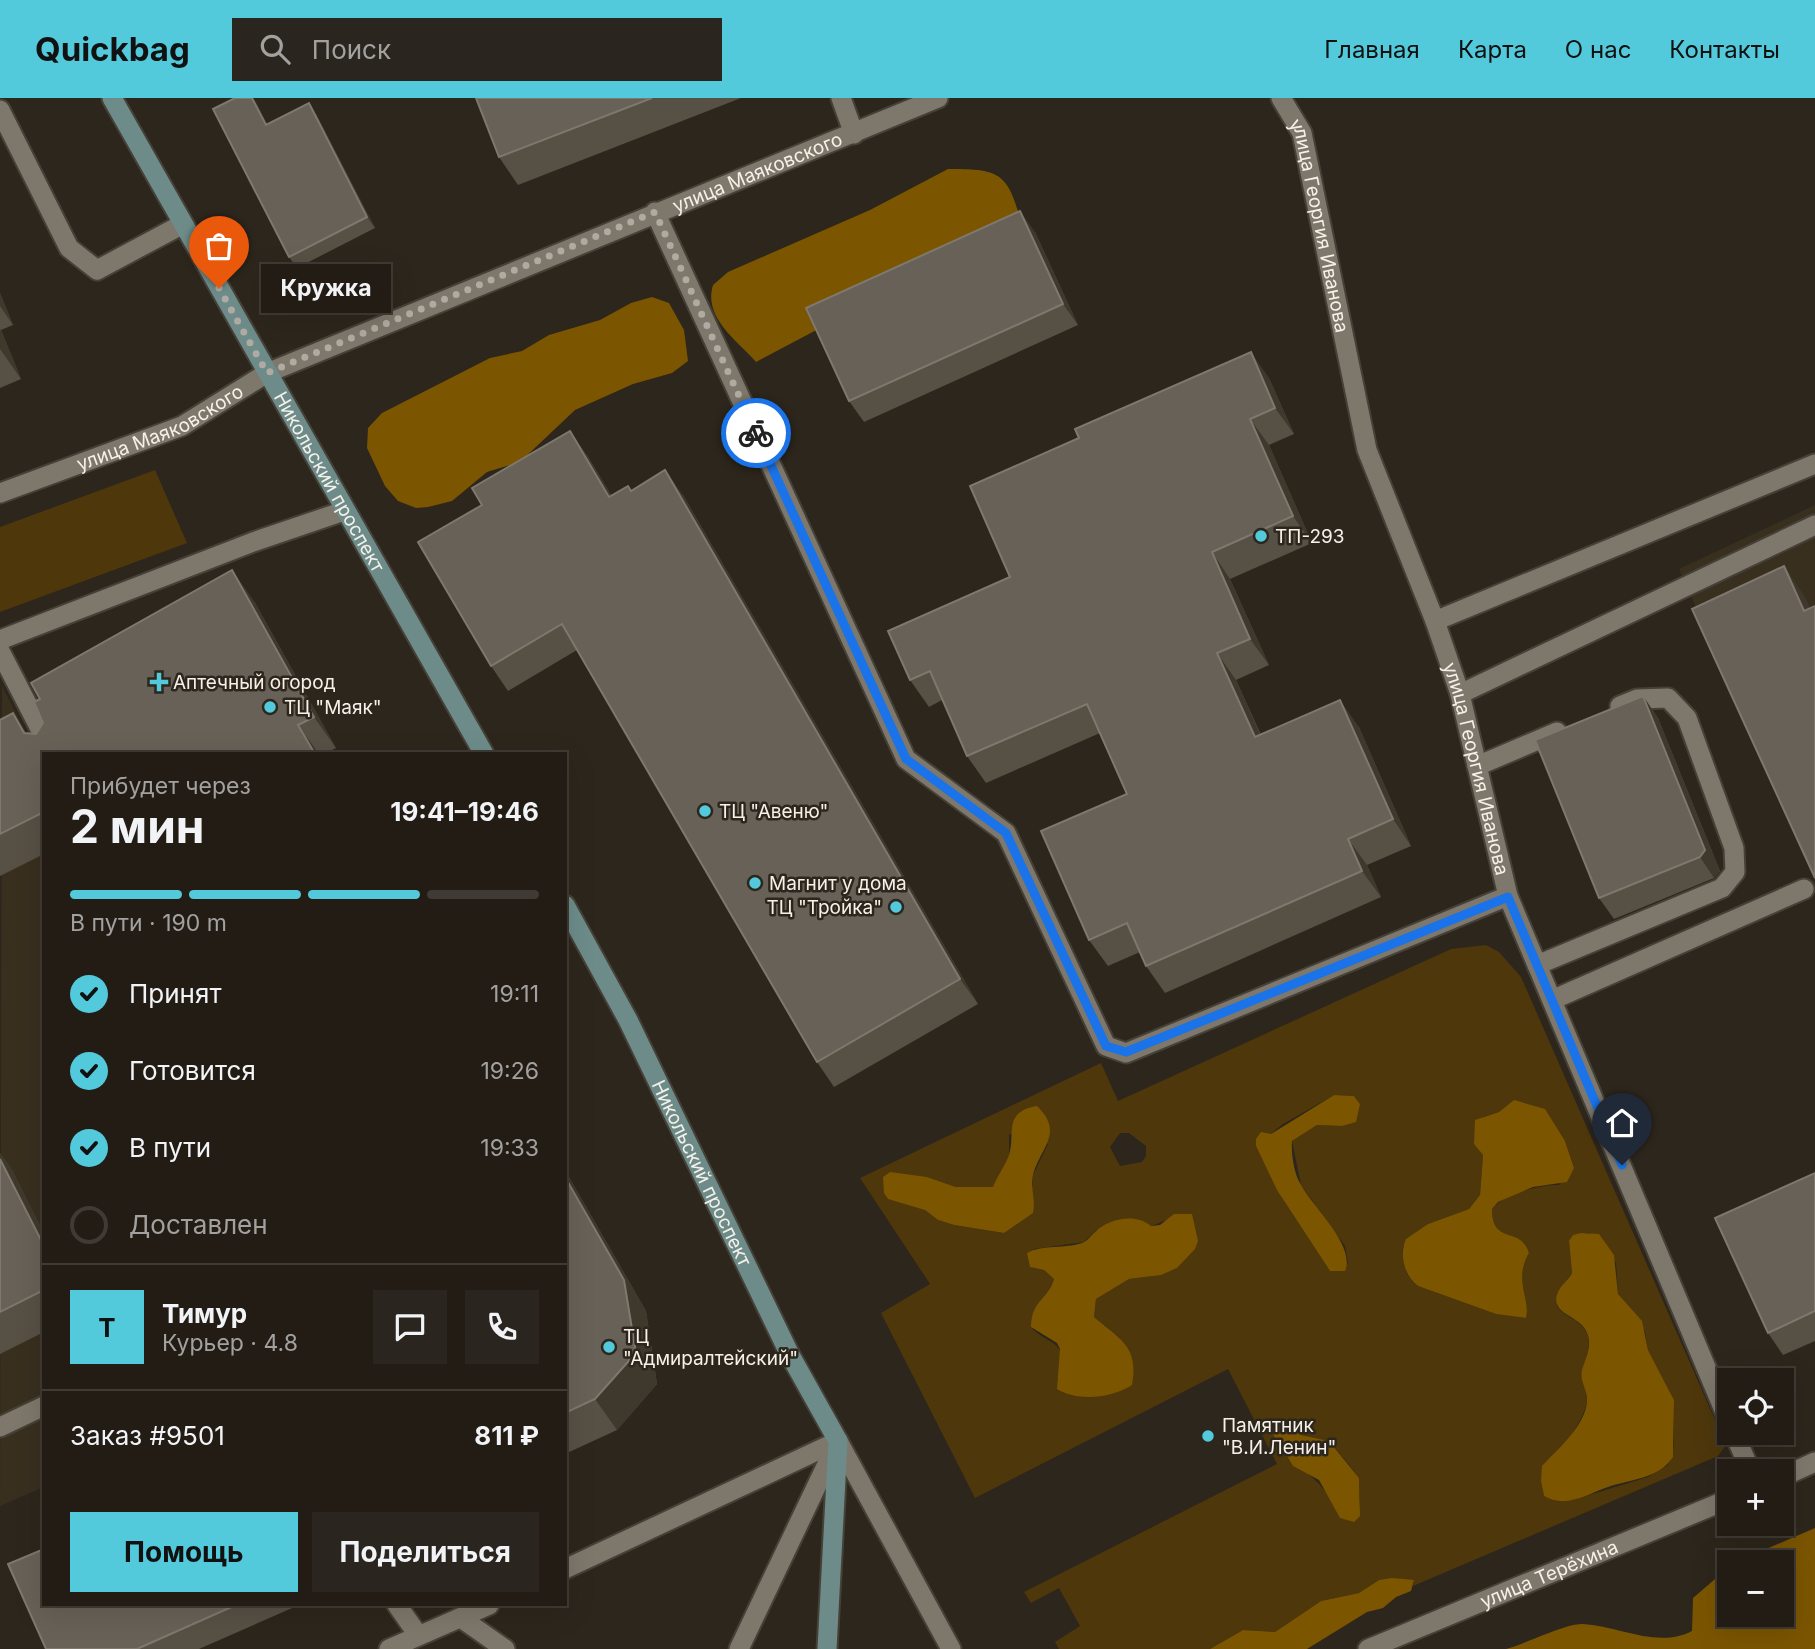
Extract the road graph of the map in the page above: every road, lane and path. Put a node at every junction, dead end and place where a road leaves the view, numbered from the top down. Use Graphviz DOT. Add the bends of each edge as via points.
graph roads {
  1 [pos="112,98"];
  2 [pos="841,98"];
  3 [pos="938,98"];
  4 [pos="1281,98"];
  5 [pos="0,110"];
  6 [pos="853,134"];
  7 [pos="655,212"];
  8 [pos="183,224"];
  9 [pos="267,373"];
  10 [pos="1815,464"];
  11 [pos="0,493"];
  12 [pos="344,511"];
  13 [pos="1815,525"];
  14 [pos="1435,621"];
  15 [pos="0,640"];
  16 [pos="0,651"];
  17 [pos="1460,694"];
  18 [pos="1602,714"];
  19 [pos="1578,724"];
  20 [pos="52,752"];
  21 [pos="483,752"];
  22 [pos="1477,766"];
  23 [pos="1804,889"];
  24 [pos="1508,897"];
  25 [pos="567,909"];
  26 [pos="1537,965"];
  27 [pos="1552,1000"];
  28 [pos="1717,1393"];
  29 [pos="42,1407"];
  30 [pos="0,1427"];
  31 [pos="838,1441"];
  32 [pos="1815,1462"];
  33 [pos="1794,1471"];
  34 [pos="1717,1504"];
  35 [pos="567,1568"];
  36 [pos="398,1606"];
  37 [pos="487,1606"];
  38 [pos="461,1618"];
  39 [pos="418,1635"];
  40 [pos="390,1649"];
  41 [pos="505,1649"];
  42 [pos="739,1649"];
  43 [pos="827,1649"];
  44 [pos="951,1649"];
  45 [pos="1368,1649"];
  1 -- 8 [label="main road, Никольский проспект"];
  2 -- 6 [label="street"];
  3 -- 6 [label="street, улица Маяковского"];
  4 -- 14 [label="street, улица Георгия Иванова" via="1302,133 1367,450"];
  5 -- 8 [label="street" via="69,248 97,270"];
  6 -- 7 [label="street, улица Маяковского"];
  7 -- 9 [label="street, улица Маяковского"];
  7 -- 24 [label="street" via="906,759 1006,833 1106,1046 1126,1052"];
  8 -- 9 [label="main road, Никольский проспект"];
  9 -- 11 [label="street, улица Маяковского" via="182,426"];
  9 -- 12 [label="main road, Никольский проспект"];
  10 -- 14 [label="street"];
  12 -- 15 [label="street"];
  12 -- 21 [label="main road, Никольский проспект"];
  13 -- 17 [label="street"];
  14 -- 17 [label="street, улица Георгия Иванова"];
  16 -- 20 [label="street"];
  17 -- 22 [label="street, улица Георгия Иванова"];
  18 -- 26 [label="street" via="1637,699 1668,698 1688,718 1734,848 1735,872 1722,888"];
  19 -- 22 [label="street"];
  22 -- 24 [label="street, улица Георгия Иванова"];
  23 -- 27 [label="street"];
  24 -- 26 [label="street, улица Георгия Иванова"];
  25 -- 31 [label="main road, Никольский проспект" via="628,1020 790,1354"];
  26 -- 27 [label="street, улица Георгия Иванова"];
  27 -- 28 [label="street, улица Георгия Иванова"];
  29 -- 30 [label="street"];
  31 -- 35 [label="street"];
  31 -- 42 [label="street"];
  31 -- 43 [label="main road"];
  31 -- 44 [label="street"];
  32 -- 33 [label="street"];
  34 -- 45 [label="street, улица Терёхина"];
  36 -- 39 [label="street"];
  37 -- 38 [label="street"];
  38 -- 39 [label="street"];
  38 -- 41 [label="street"];
  39 -- 40 [label="street"];
}
